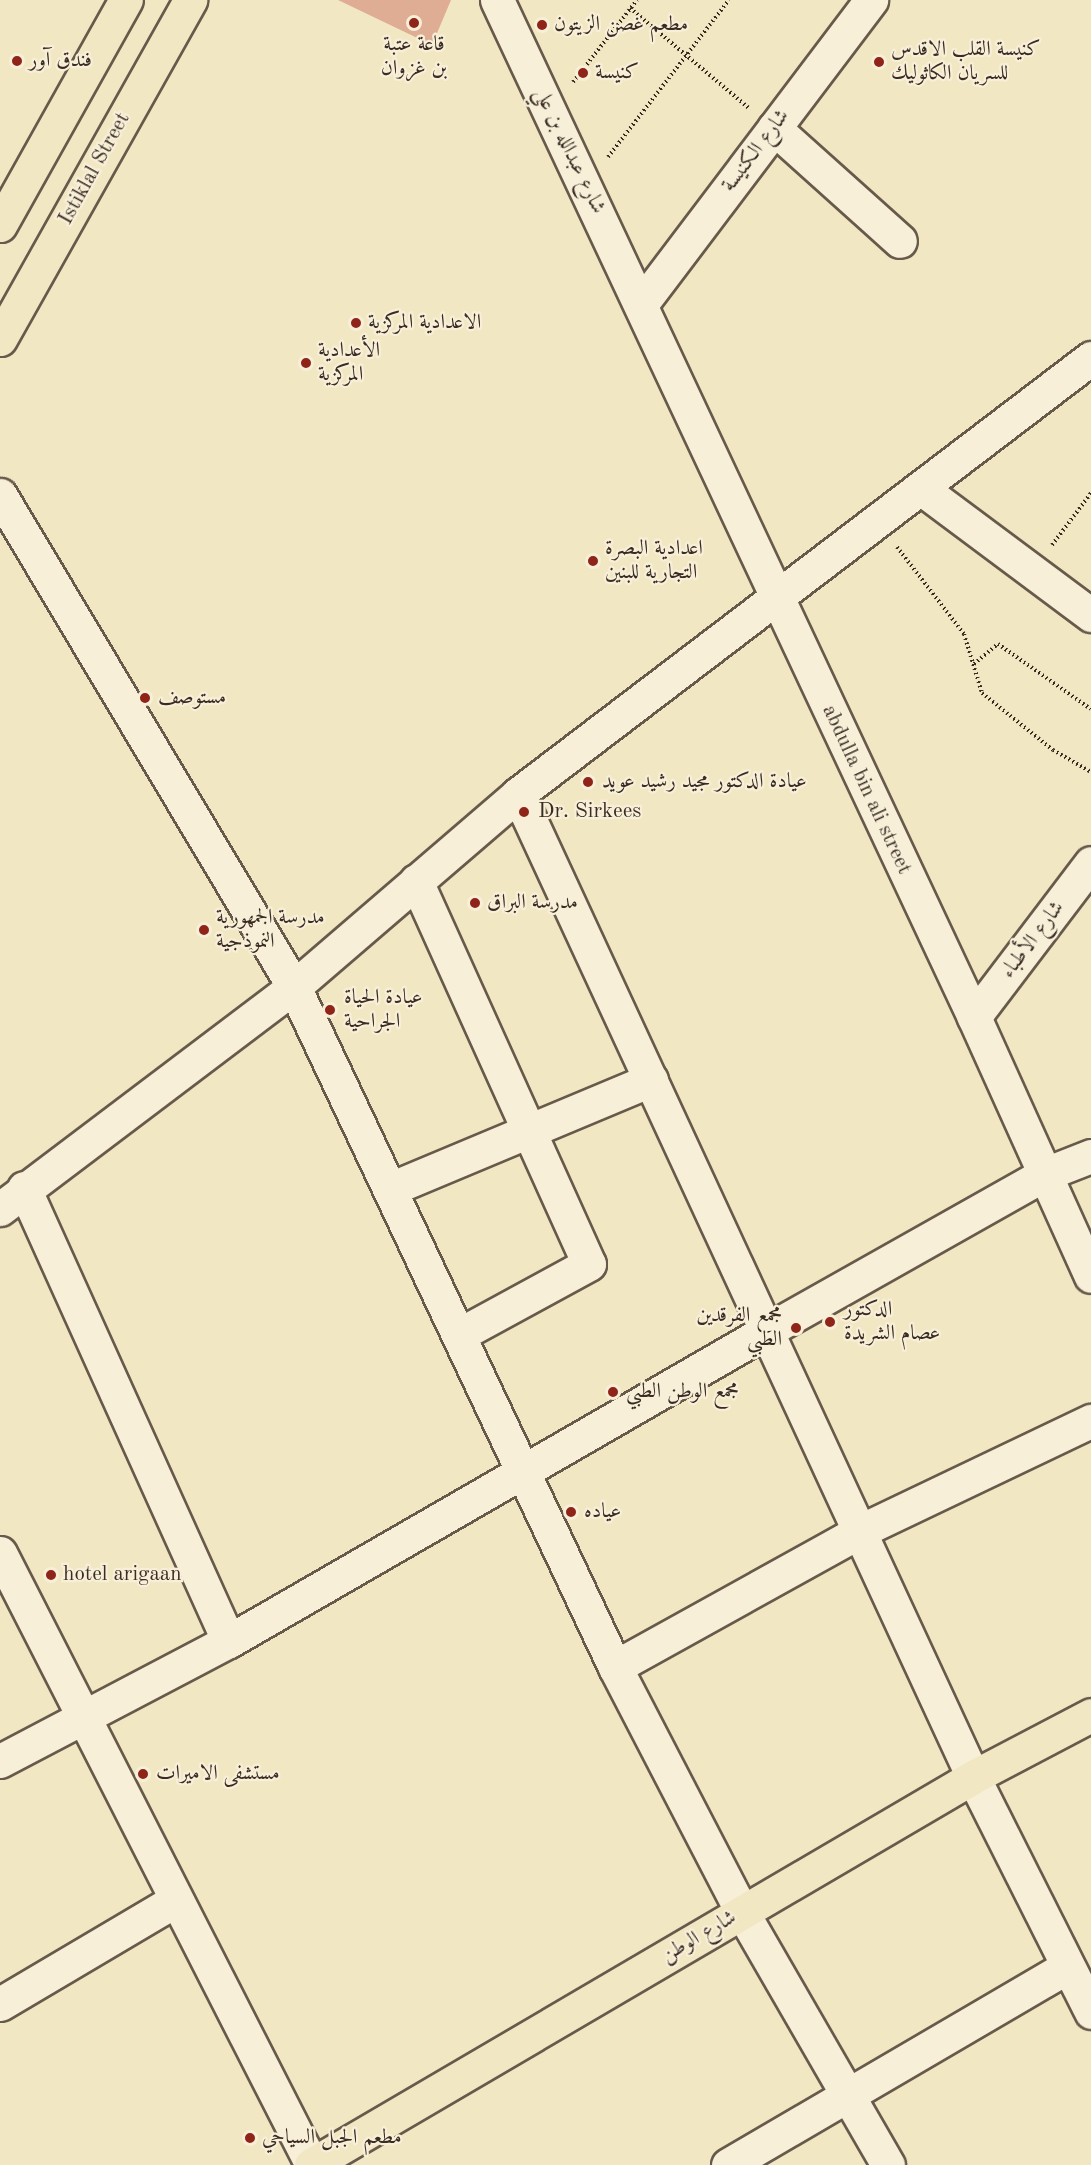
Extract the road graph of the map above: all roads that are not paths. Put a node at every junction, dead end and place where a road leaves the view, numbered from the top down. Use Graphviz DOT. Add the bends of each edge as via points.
graph roads {
  1 [pos="126,0"];
  2 [pos="190,0"];
  3 [pos="497,0"];
  4 [pos="871,0"];
  5 [pos="774,128"];
  6 [pos="0,225"];
  7 [pos="900,241"];
  8 [pos="642,303"];
  9 [pos="0,339"];
  10 [pos="1091,358"];
  11 [pos="922,489"];
  12 [pos="0,495"];
  13 [pos="776,600"];
  14 [pos="1091,615"];
  15 [pos="518,794"];
  16 [pos="1091,863"];
  17 [pos="416,881"];
  18 [pos="294,987"];
  19 [pos="974,1017"];
  20 [pos="651,1080"];
  21 [pos="529,1131"];
  22 [pos="1091,1156"];
  23 [pos="1045,1174"];
  24 [pos="390,1189"];
  25 [pos="12,1199"];
  26 [pos="1091,1276"];
  27 [pos="768,1330"];
  28 [pos="459,1335"];
  29 [pos="1091,1421"];
  30 [pos="523,1471"];
  31 [pos="860,1531"];
  32 [pos="0,1553"];
  33 [pos="229,1641"];
  34 [pos="615,1667"];
  35 [pos="1091,1715"];
  36 [pos="85,1719"];
  37 [pos="0,1761"];
  38 [pos="973,1777"];
  39 [pos="174,1901"];
  40 [pos="742,1912"];
  41 [pos="1067,1967"];
  42 [pos="0,2004"];
  43 [pos="1091,2012"];
  44 [pos="848,2097"];
  45 [pos="312,2165"];
  46 [pos="728,2165"];
  47 [pos="888,2165"];
  1 -- 6 [label="main road"];
  2 -- 9 [label="main road, Istiklal Street"];
  3 -- 8 [label="street, شارع عبدالله بن علي"];
  4 -- 5 [label="street, شارع الكنيسة"];
  5 -- 7 [label="street"];
  5 -- 8 [label="street, شارع الكنيسة"];
  8 -- 13 [label="street, abdulla bin ali street"];
  10 -- 11 [label="street"];
  11 -- 13 [label="street"];
  11 -- 14 [label="street"];
  12 -- 18 [label="street"];
  13 -- 15 [label="street"];
  13 -- 19 [label="street, abdulla bin ali street"];
  15 -- 17 [label="street"];
  15 -- 20 [label="street"];
  16 -- 19 [label="street, شارع الأطباء"];
  17 -- 18 [label="street"];
  17 -- 21 [label="street"];
  18 -- 24 [label="street"];
  18 -- 25 [label="street"];
  19 -- 23 [label="street, abdulla bin ali street"];
  20 -- 21 [label="street"];
  20 -- 27 [label="street"];
  21 -- 24 [label="street"];
  21 -- 28 [label="street" via="589,1264"];
  22 -- 23 [label="street"];
  23 -- 26 [label="street, abdulla bin ali street"];
  23 -- 27 [label="street"];
  24 -- 28 [label="street"];
  25 -- 33 [label="street"];
  27 -- 30 [label="street"];
  27 -- 31 [label="street"];
  28 -- 30 [label="street"];
  29 -- 31 [label="street"];
  30 -- 33 [label="street"];
  30 -- 34 [label="street"];
  31 -- 34 [label="street"];
  31 -- 38 [label="street"];
  32 -- 36 [label="street"];
  33 -- 36 [label="street"];
  34 -- 40 [label="street"];
  35 -- 38 [label="main road, شارع الوطن"];
  36 -- 37 [label="street"];
  36 -- 39 [label="street"];
  38 -- 40 [label="main road, شارع الوطن"];
  38 -- 41 [label="street"];
  39 -- 42 [label="street"];
  39 -- 45 [label="street"];
  40 -- 44 [label="street"];
  40 -- 45 [label="main road, شارع الوطن"];
  41 -- 43 [label="street"];
  41 -- 44 [label="street"];
  44 -- 46 [label="street"];
  44 -- 47 [label="street"];
}
